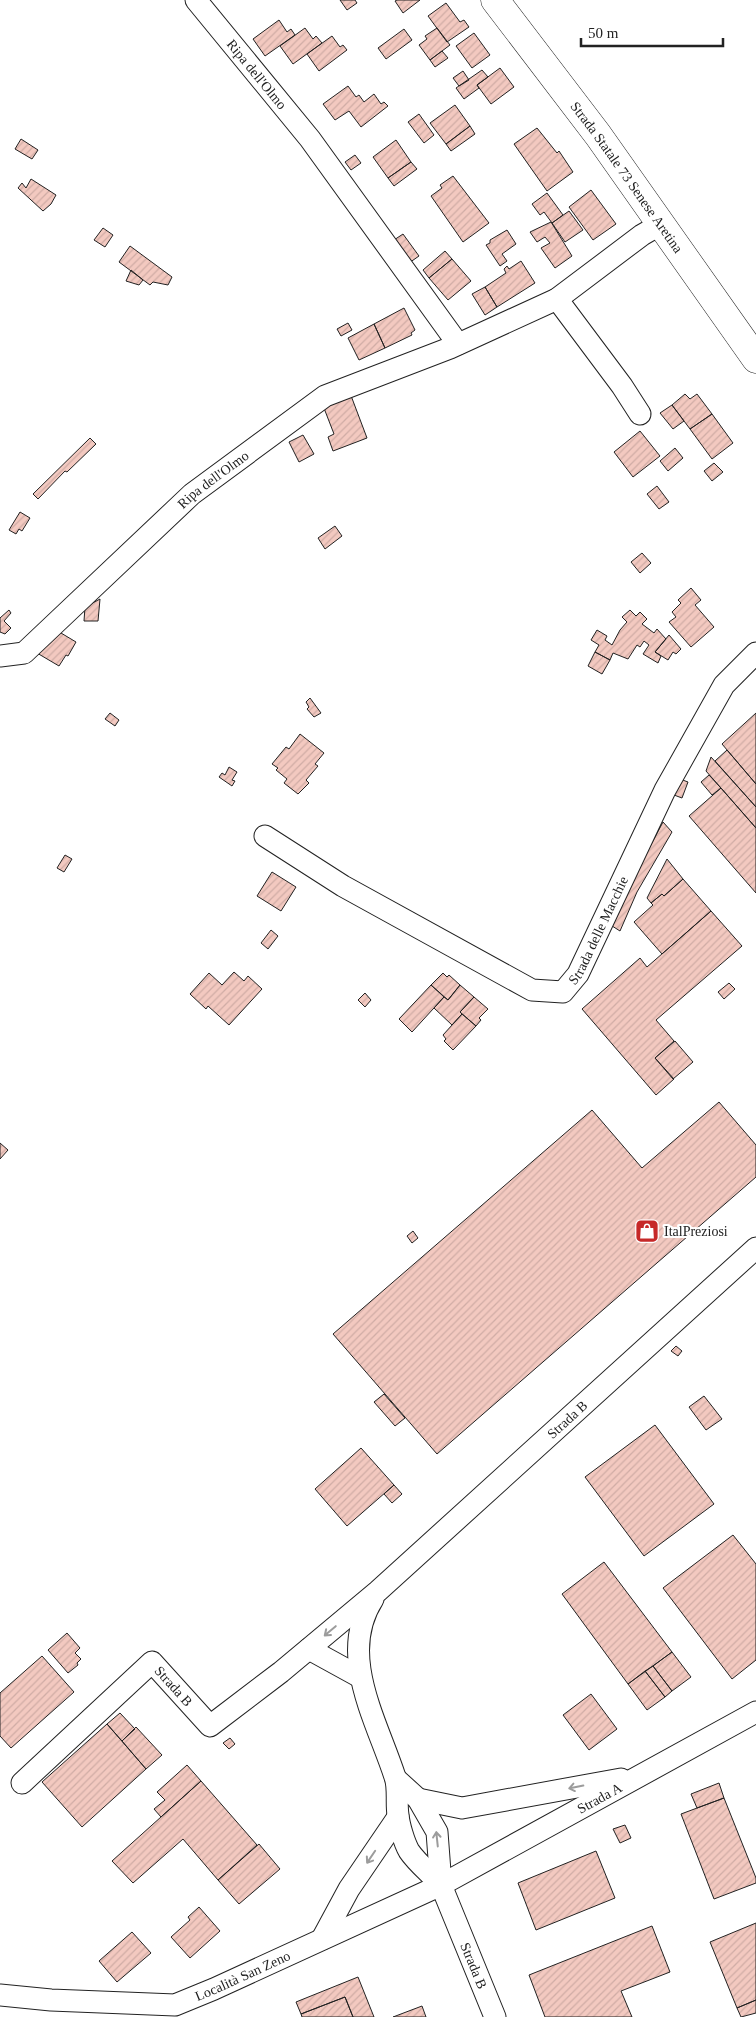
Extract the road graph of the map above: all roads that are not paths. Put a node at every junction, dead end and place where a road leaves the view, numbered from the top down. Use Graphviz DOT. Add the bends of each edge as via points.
graph roads {
  1 [pos="196,0"];
  2 [pos="495,0"];
  3 [pos="661,224"];
  4 [pos="557,299"];
  5 [pos="458,344"];
  6 [pos="756,359"];
  7 [pos="640,414"];
  8 [pos="756,652"];
  9 [pos="0,656"];
  10 [pos="265,836"];
  11 [pos="756,1248"];
  12 [pos="378,1592"];
  13 [pos="309,1649"];
  14 [pos="360,1677"];
  15 [pos="756,1712"];
  16 [pos="641,1775"];
  17 [pos="396,1779"];
  18 [pos="22,1783"];
  19 [pos="418,1799"];
  20 [pos="398,1817"];
  21 [pos="441,1884"];
  22 [pos="322,1939"];
  23 [pos="0,1995"];
  24 [pos="495,2017"];
  1 -- 5 [label="street, Ripa dell'Olmo" via="310,139"];
  2 -- 3 [label="main road, Strada Statale 73 Senese Aretina"];
  3 -- 4 [label="street, Ripa dell'Olmo" via="642,234"];
  3 -- 6 [label="main road, Strada Statale 73 Senese Aretina"];
  4 -- 5 [label="street, Ripa dell'Olmo"];
  4 -- 7 [label="street"];
  5 -- 9 [label="street, Ripa dell'Olmo" via="324,396 192,494 24,653"];
  8 -- 10 [label="street, Strada delle Macchie" via="724,685 665,790 578,974 563,992 532,990 343,886"];
  11 -- 12 [label="street, Strada B"];
  12 -- 13 [label="street, Strada B, one-way"];
  12 -- 14 [label="street, Strada B" via="364,1613 359,1634"];
  13 -- 14 [label="street"];
  13 -- 18 [label="street, Strada B" via="210,1726 152,1662"];
  14 -- 17 [label="street, Strada B"];
  15 -- 16 [label="street, Strada A"];
  16 -- 19 [label="street, one-way" via="462,1808"];
  16 -- 21 [label="street, Strada A"];
  17 -- 19 [label="street, Strada B"];
  17 -- 20 [label="street, Strada B"];
  21 -- 19 [label="street, Strada B, one-way" via="437,1832"];
  20 -- 21 [label="street, Strada B" via="409,1851"];
  20 -- 22 [label="street, one-way" via="349,1889"];
  21 -- 22 [label="street, Località San Zeno"];
  21 -- 24 [label="street, Strada B"];
  22 -- 23 [label="street, Località San Zeno" via="176,2005"];
}
